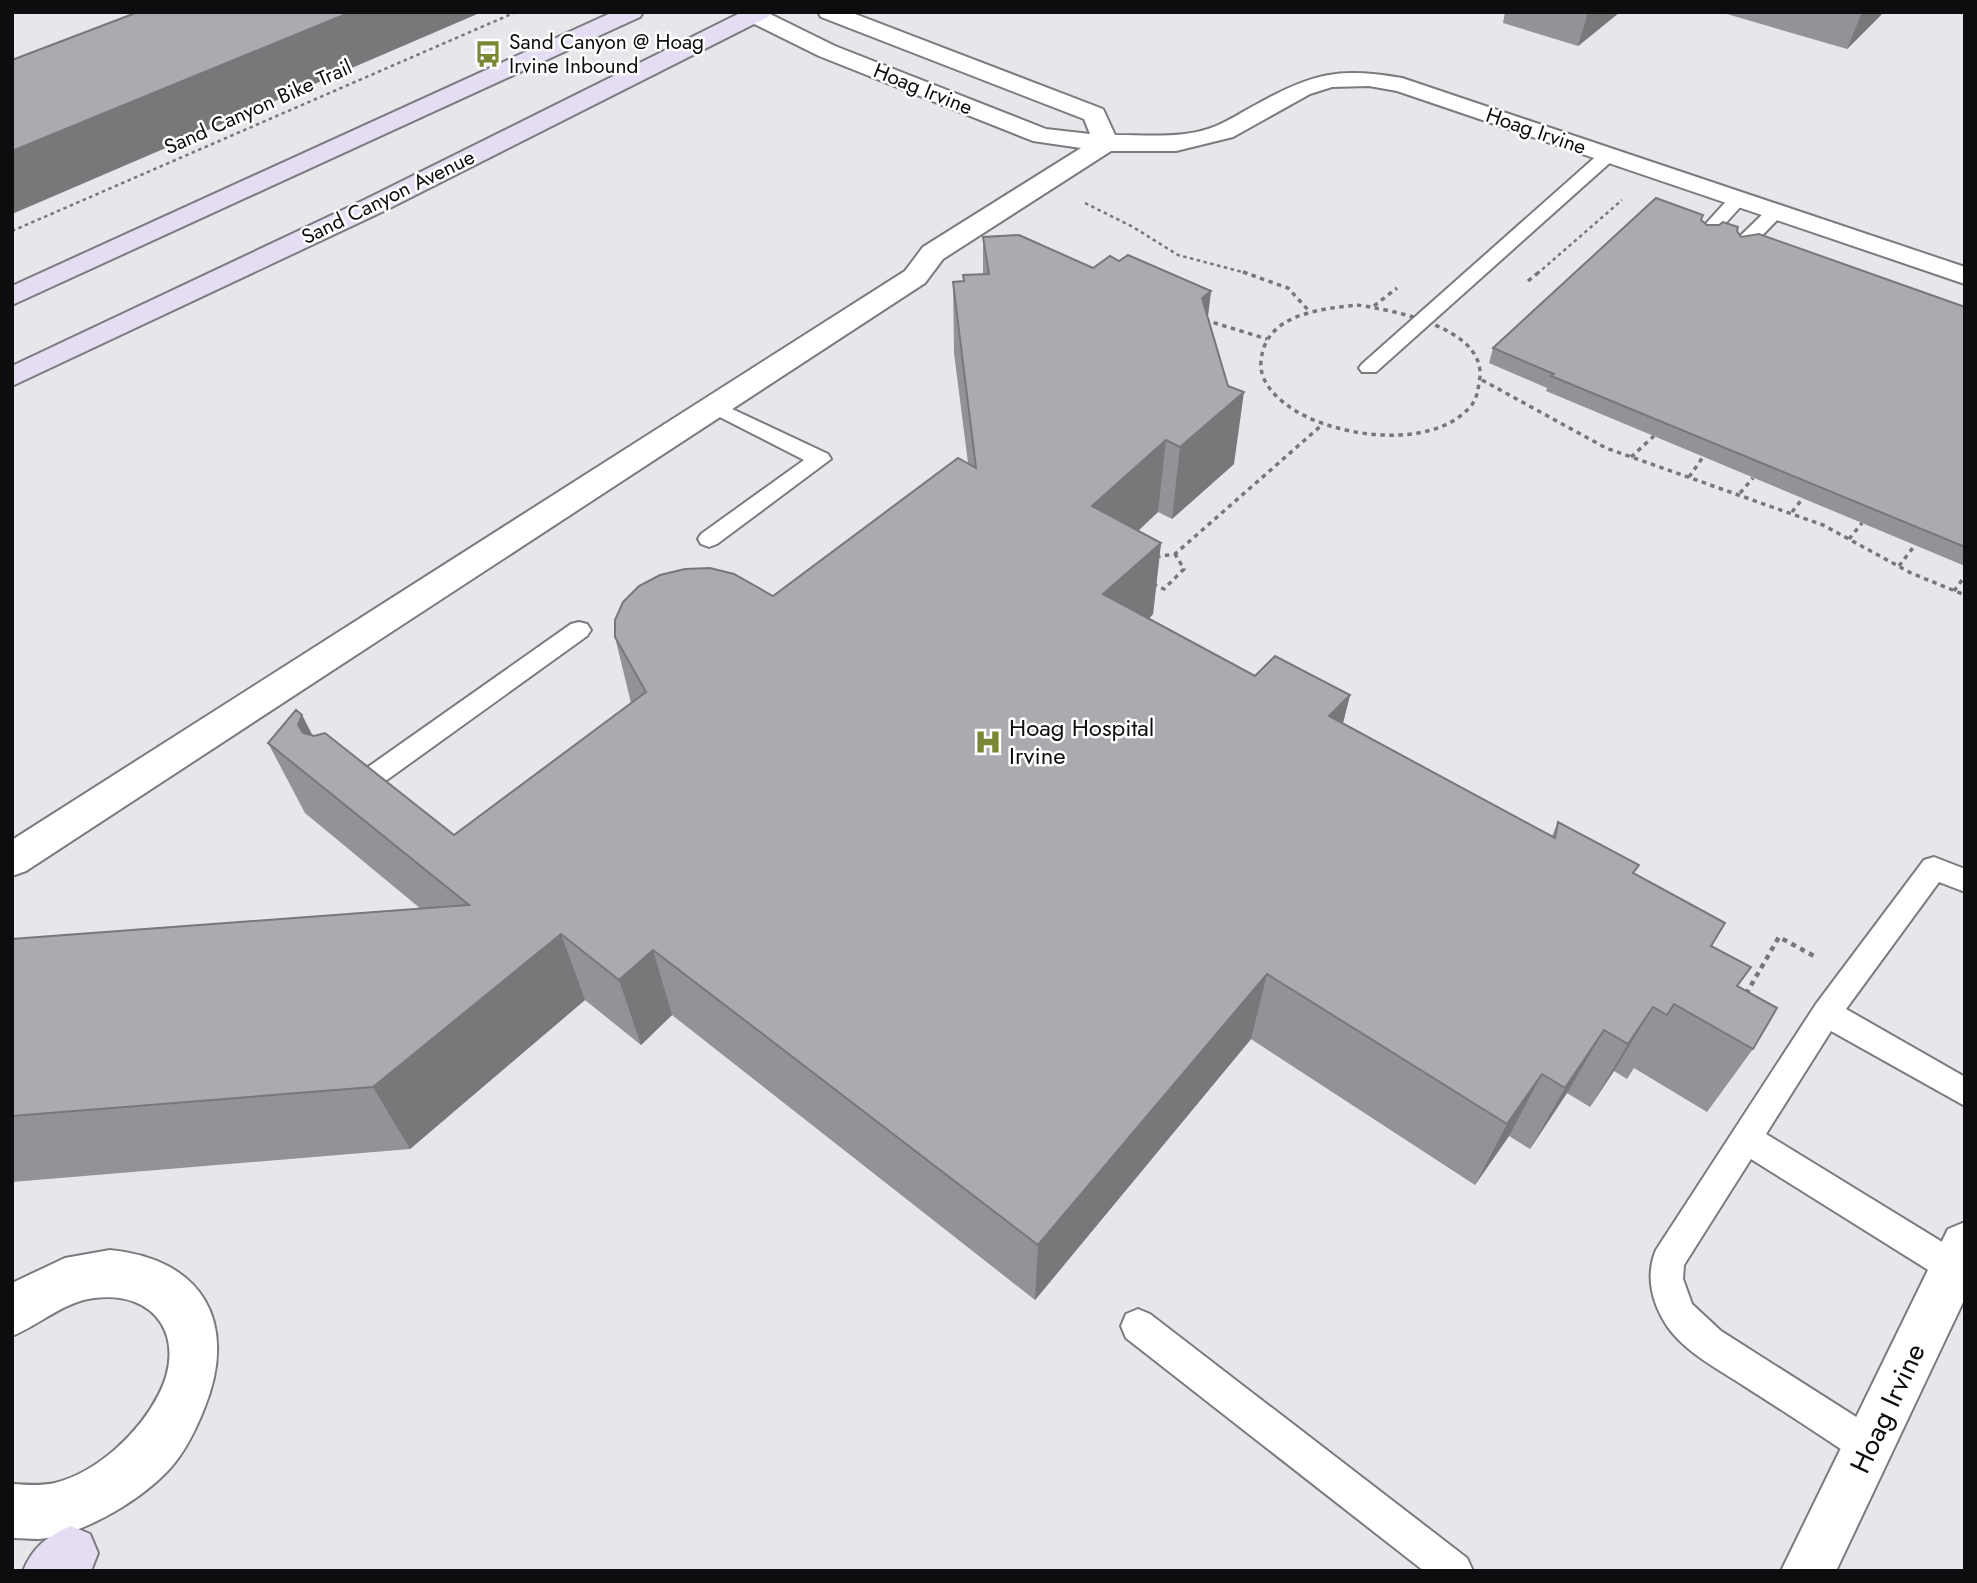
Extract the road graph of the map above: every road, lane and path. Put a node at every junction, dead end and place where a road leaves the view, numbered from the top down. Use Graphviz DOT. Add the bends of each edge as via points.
graph roads {
  1 [pos="516,12"];
  2 [pos="632,12"];
  3 [pos="829,12"];
  4 [pos="754,13"];
  5 [pos="1106,143"];
  6 [pos="1608,156"];
  7 [pos="1737,200"];
  8 [pos="1775,212"];
  9 [pos="12,231"];
  10 [pos="1707,233"];
  11 [pos="1742,246"];
  12 [pos="1965,276"];
  13 [pos="12,297"];
  14 [pos="1196,317"];
  15 [pos="1267,339"];
  16 [pos="1368,368"];
  17 [pos="12,377"];
  18 [pos="1482,380"];
  19 [pos="713,406"];
  20 [pos="1322,424"];
  21 [pos="1654,436"];
  22 [pos="1631,457"];
  23 [pos="1703,457"];
  24 [pos="1689,477"];
  25 [pos="1753,478"];
  26 [pos="1740,493"];
  27 [pos="1802,498"];
  28 [pos="1792,512"];
  29 [pos="1862,523"];
  30 [pos="709,539"];
  31 [pos="1849,539"];
  32 [pos="1915,545"];
  33 [pos="1175,554"];
  34 [pos="1154,557"];
  35 [pos="1899,566"];
  36 [pos="1965,576"];
  37 [pos="1142,578"];
  38 [pos="1954,591"];
  39 [pos="1965,595"];
  40 [pos="579,631"];
  41 [pos="348,794"];
  42 [pos="12,860"];
  43 [pos="1965,881"];
  44 [pos="1826,1013"];
  45 [pos="1965,1093"];
  46 [pos="1745,1138"];
  47 [pos="1959,1256"];
  48 [pos="12,1312"];
  49 [pos="1138,1326"];
  50 [pos="1870,1447"];
  51 [pos="52,1543"];
  52 [pos="1454,1571"];
  53 [pos="1808,1571"];
  1 -- 9 [label="path, Sand Canyon Bike Trail"];
  2 -- 13 [label="main road"];
  3 -- 5 [label="street, Hoag Irvine" via="1094,114"];
  4 -- 5 [label="street, Hoag Irvine" via="827,51 1042,136"];
  4 -- 17 [label="main road, Sand Canyon Avenue" via="374,205"];
  5 -- 6 [label="street, Hoag Irvine" via="1176,143 1224,132 1302,89 1330,80 1369,79 1402,85"];
  5 -- 19 [label="street" via="933,253 915,277"];
  6 -- 7 [label="street, Hoag Irvine"];
  6 -- 16 [label="lane"];
  7 -- 8 [label="street, Hoag Irvine"];
  7 -- 10 [label="lane"];
  8 -- 11 [label="lane"];
  8 -- 12 [label="street, Hoag Irvine"];
  14 -- 15 [label="path"];
  18 -- 22 [label="path" via="1588,439"];
  19 -- 30 [label="lane" via="820,459"];
  19 -- 42 [label="street"];
  20 -- 33 [label="path"];
  21 -- 22 [label="path"];
  22 -- 24 [label="path"];
  23 -- 24 [label="path"];
  24 -- 26 [label="path"];
  25 -- 26 [label="path"];
  26 -- 28 [label="path"];
  27 -- 28 [label="path"];
  28 -- 31 [label="path"];
  29 -- 31 [label="path"];
  31 -- 35 [label="path"];
  32 -- 35 [label="path"];
  33 -- 34 [label="path"];
  33 -- 37 [label="path" via="1184,569 1164,589"];
  35 -- 38 [label="path"];
  36 -- 38 [label="path"];
  38 -- 39 [label="path"];
  40 -- 41 [label="lane"];
  43 -- 44 [label="lane" via="1934,868"];
  44 -- 45 [label="lane"];
  44 -- 46 [label="lane"];
  46 -- 47 [label="lane"];
  46 -- 50 [label="lane" via="1668,1261 1670,1297 1680,1316 1709,1343"];
  47 -- 50 [label="street, Hoag Irvine"];
  48 -- 51 [label="street" via="74,1278 113,1273 148,1278 175,1296 192,1324 195,1359 186,1399 162,1438 127,1472 85,1498"];
  49 -- 52 [label="lane"];
  50 -- 53 [label="street, Hoag Irvine"];
}
